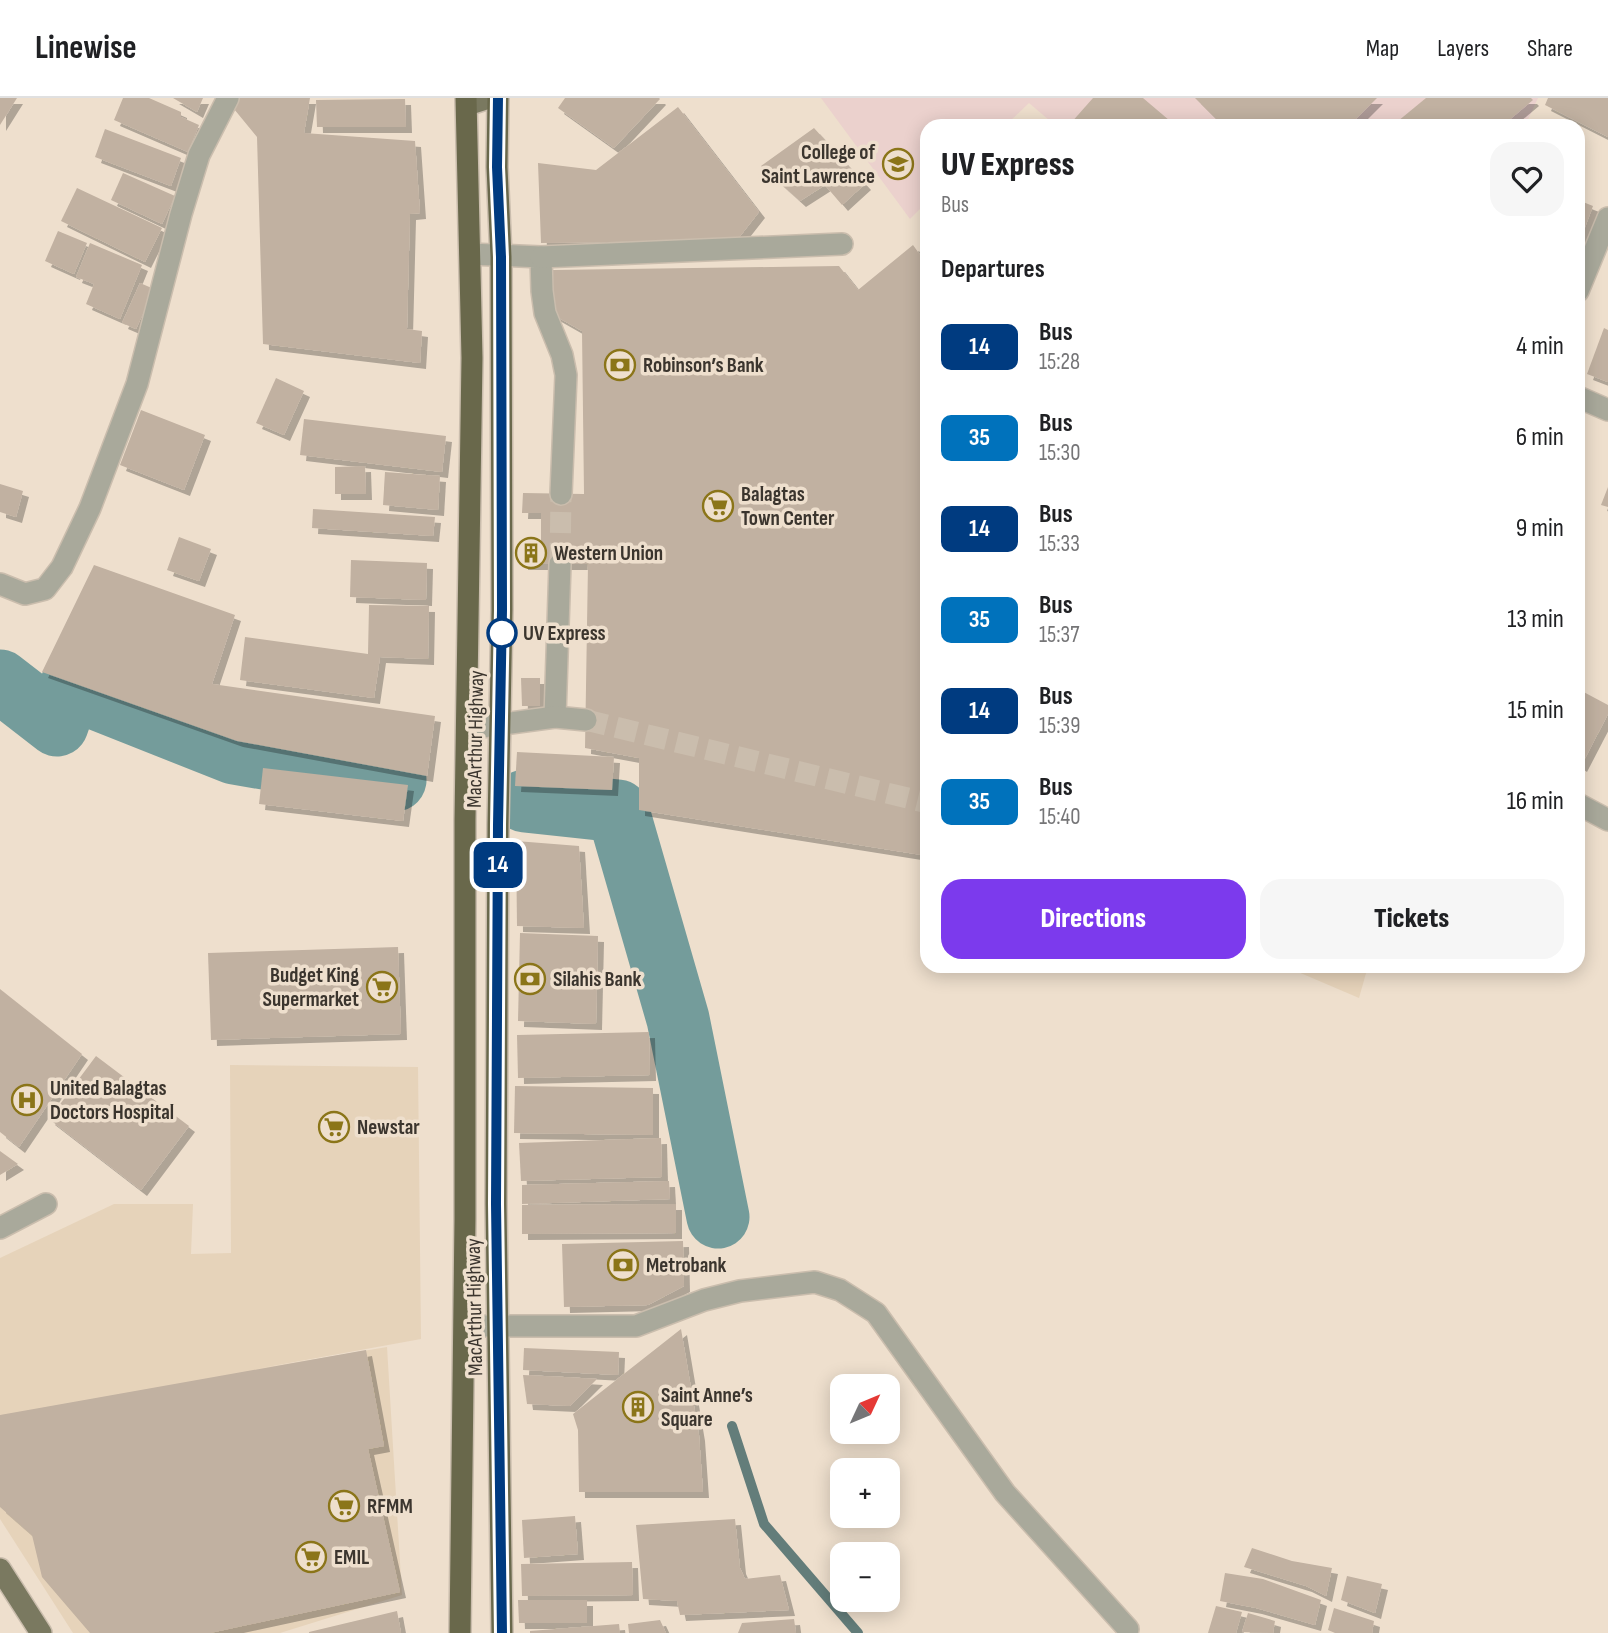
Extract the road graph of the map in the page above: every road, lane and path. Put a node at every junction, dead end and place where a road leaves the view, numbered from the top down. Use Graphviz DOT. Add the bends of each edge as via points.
graph roads {
  1 [pos="228,98"];
  2 [pos="489,98"];
  3 [pos="498,98"];
  4 [pos="467,102"];
  5 [pos="1608,218"];
  6 [pos="842,244"];
  7 [pos="470,254"];
  8 [pos="501,257"];
  9 [pos="541,257"];
  10 [pos="1585,274"];
  11 [pos="1585,400"];
  12 [pos="1608,410"];
  13 [pos="561,494"];
  14 [pos="559,564"];
  15 [pos="0,584"];
  16 [pos="555,718"];
  17 [pos="586,720"];
  18 [pos="501,726"];
  19 [pos="467,729"];
  20 [pos="1585,808"];
  21 [pos="1608,820"];
  22 [pos="47,1204"];
  23 [pos="0,1228"];
  24 [pos="499,1324"];
  25 [pos="465,1326"];
  26 [pos="0,1569"];
  27 [pos="1128,1629"];
  28 [pos="41,1633"];
  29 [pos="460,1633"];
  30 [pos="502,1633"];
  1 -- 15 [label="street" via="199,155 137,384 90,508 62,567 45,589 25,594"];
  2 -- 4 [label="main road"];
  3 -- 8 [label="highway, MacArthur Highway"];
  4 -- 7 [label="highway, MacArthur Highway"];
  5 -- 10 [label="street"];
  6 -- 9 [label="street"];
  7 -- 8 [label="street"];
  7 -- 19 [label="highway, MacArthur Highway"];
  8 -- 9 [label="street"];
  8 -- 18 [label="highway, MacArthur Highway"];
  9 -- 13 [label="street" via="545,313 566,375"];
  11 -- 12 [label="street"];
  14 -- 16 [label="street"];
  16 -- 17 [label="street"];
  16 -- 18 [label="street"];
  18 -- 19 [label="street"];
  18 -- 24 [label="highway, MacArthur Highway"];
  19 -- 25 [label="highway, MacArthur Highway"];
  20 -- 21 [label="street"];
  22 -- 23 [label="street"];
  24 -- 25 [label="street"];
  24 -- 27 [label="street" via="636,1326 740,1291 815,1282 840,1290 876,1313 1005,1493"];
  24 -- 30 [label="highway, MacArthur Highway"];
  25 -- 29 [label="highway, MacArthur Highway"];
  26 -- 28 [label="main road"];
}
